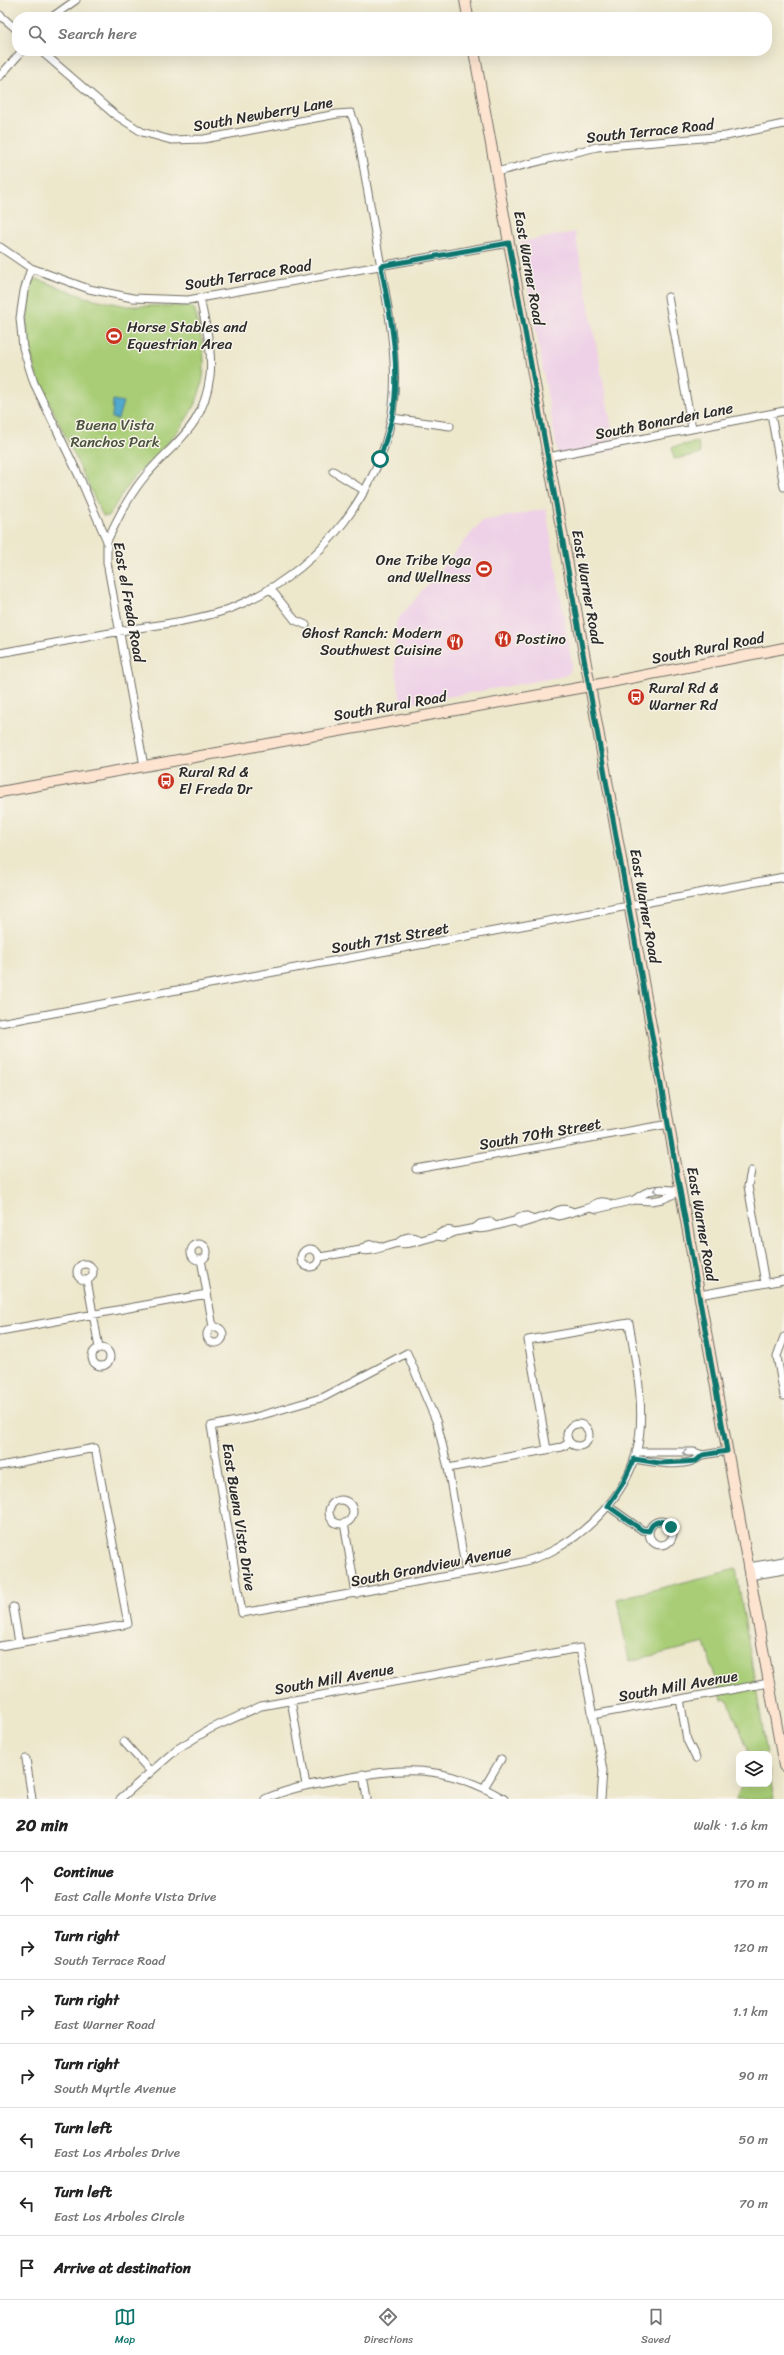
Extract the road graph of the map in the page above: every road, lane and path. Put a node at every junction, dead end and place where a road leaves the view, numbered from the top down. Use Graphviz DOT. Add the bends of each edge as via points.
graph roads {
  1 [pos="76,0"];
  2 [pos="464,0"];
  3 [pos="59,12"];
  4 [pos="467,12"];
  5 [pos="0,15"];
  6 [pos="12,26"];
  7 [pos="18,56"];
  8 [pos="47,56"];
  9 [pos="475,56"];
  10 [pos="0,76"];
  11 [pos="784,124"];
  12 [pos="496,172"];
  13 [pos="509,243"];
  14 [pos="0,247"];
  15 [pos="381,266"];
  16 [pos="30,268"];
  17 [pos="668,297"];
  18 [pos="200,298"];
  19 [pos="784,412"];
  20 [pos="771,414"];
  21 [pos="392,418"];
  22 [pos="450,426"];
  23 [pos="692,429"];
  24 [pos="548,457"];
  25 [pos="333,471"];
  26 [pos="784,487"];
  27 [pos="365,491"];
  28 [pos="107,541"];
  29 [pos="270,588"];
  30 [pos="306,625"];
  31 [pos="121,631"];
  32 [pos="784,648"];
  33 [pos="0,653"];
  34 [pos="590,686"];
  35 [pos="144,766"];
  36 [pos="0,792"];
  37 [pos="784,877"];
  38 [pos="629,907"];
  39 [pos="0,1022"];
  40 [pos="669,1124"];
  41 [pos="416,1169"];
  42 [pos="751,1171"];
  43 [pos="681,1191"];
  44 [pos="634,1200"];
  45 [pos="320,1258"];
  46 [pos="201,1259"];
  47 [pos="87,1280"];
  48 [pos="784,1280"];
  49 [pos="765,1283"];
  50 [pos="207,1294"];
  51 [pos="699,1295"];
  52 [pos="93,1315"];
  53 [pos="213,1327"];
  54 [pos="0,1331"];
  55 [pos="783,1337"];
  56 [pos="99,1348"];
  57 [pos="784,1396"];
  58 [pos="569,1443"];
  59 [pos="547,1450"];
  60 [pos="727,1451"];
  61 [pos="667,1453"];
  62 [pos="635,1455"];
  63 [pos="703,1455"];
  64 [pos="666,1463"];
  65 [pos="0,1466"];
  66 [pos="448,1468"];
  67 [pos="608,1506"];
  68 [pos="344,1523"];
  69 [pos="649,1531"];
  70 [pos="784,1562"];
  71 [pos="784,1569"];
  72 [pos="466,1572"];
  73 [pos="749,1572"];
  74 [pos="356,1594"];
  75 [pos="12,1607"];
  76 [pos="242,1613"];
  77 [pos="19,1643"];
  78 [pos="0,1646"];
  79 [pos="769,1683"];
  80 [pos="680,1699"];
  81 [pos="291,1700"];
  82 [pos="592,1715"];
  83 [pos="124,1742"];
  84 [pos="696,1758"];
  85 [pos="26,1759"];
  86 [pos="501,1759"];
  87 [pos="784,1766"];
  88 [pos="151,1772"];
  89 [pos="363,1774"];
  90 [pos="306,1785"];
  91 [pos="484,1788"];
  92 [pos="32,1799"];
  93 [pos="120,1799"];
  94 [pos="265,1799"];
  95 [pos="367,1799"];
  96 [pos="504,1799"];
  97 [pos="601,1799"];
  1 -- 3 [label="street"];
  2 -- 4 [label="main road"];
  5 -- 6 [label="street"];
  7 -- 10 [label="street"];
  8 -- 15 [label="street, South Newberry Lane" via="114,114 142,132 171,140 204,139 351,113 357,130"];
  9 -- 12 [label="main road, East Warner Road"];
  11 -- 12 [label="street, South Terrace Road" via="726,136 597,147"];
  12 -- 13 [label="main road, East Warner Road"];
  13 -- 15 [label="street, South Terrace Road"];
  13 -- 24 [label="main road, East Warner Road"];
  14 -- 16 [label="street, South Terrace Road"];
  15 -- 18 [label="street, South Terrace Road"];
  15 -- 21 [label="street" via="394,349 395,392"];
  16 -- 18 [label="street, South Terrace Road" via="89,289 133,298"];
  16 -- 28 [label="street, East el Freda Road" via="20,318 23,348 34,383"];
  17 -- 23 [label="street"];
  18 -- 28 [label="street" via="210,352 210,376 202,409 186,435 142,480"];
  19 -- 20 [label="street, South Bonarden Lane"];
  20 -- 23 [label="street, South Bonarden Lane"];
  20 -- 26 [label="street"];
  21 -- 22 [label="street"];
  21 -- 27 [label="street" via="380,459"];
  23 -- 24 [label="street, South Bonarden Lane"];
  24 -- 34 [label="main road, East Warner Road"];
  25 -- 27 [label="street"];
  27 -- 29 [label="street" via="331,539 299,570"];
  28 -- 31 [label="street, East el Freda Road" via="107,562"];
  29 -- 30 [label="street" via="295,620"];
  29 -- 31 [label="street" via="216,613"];
  31 -- 33 [label="street"];
  31 -- 35 [label="street, East el Freda Road"];
  32 -- 34 [label="main road, South Rural Road"];
  34 -- 35 [label="main road, South Rural Road"];
  34 -- 38 [label="main road, East Warner Road"];
  35 -- 36 [label="main road, South Rural Road"];
  37 -- 38 [label="street, South 71st Street"];
  38 -- 39 [label="street, South 71st Street"];
  38 -- 40 [label="main road, East Warner Road"];
  40 -- 41 [label="street, South 70th Street"];
  40 -- 43 [label="main road, East Warner Road"];
  42 -- 49 [label="street" via="748,1186"];
  43 -- 44 [label="street" via="663,1199 646,1202"];
  43 -- 44 [label="street, one-way" via="661,1188 645,1191"];
  43 -- 51 [label="main road, East Warner Road"];
  44 -- 45 [label="street" via="611,1204 605,1201 571,1211 557,1210 552,1214 531,1219 527,1216 519,1217 515,1221 494,1225 490,1222 455,1232 442,1231 437,1236 419,1239 413,1236 403,1238 398,1243 380,1246 374,1244 361,1250"];
  46 -- 50 [label="street"];
  47 -- 52 [label="street"];
  48 -- 49 [label="street"];
  49 -- 51 [label="street"];
  50 -- 52 [label="street"];
  50 -- 53 [label="street"];
  51 -- 60 [label="main road, East Warner Road"];
  52 -- 54 [label="street"];
  52 -- 56 [label="street"];
  55 -- 57 [label="street" via="777,1356"];
  58 -- 59 [label="street"];
  59 -- 62 [label="street, South Grandview Avenue" via="528,1340 629,1322 641,1415"];
  59 -- 66 [label="street"];
  60 -- 63 [label="street"];
  60 -- 73 [label="main road, East Warner Road"];
  61 -- 62 [label="street"];
  63 -- 61 [label="street, one-way" via="694,1452"];
  61 -- 64 [label="street"];
  62 -- 64 [label="street"];
  62 -- 67 [label="street, South Grandview Avenue" via="623,1483"];
  63 -- 64 [label="street" via="696,1461"];
  65 -- 77 [label="street" via="95,1448 128,1624"];
  66 -- 72 [label="street"];
  66 -- 76 [label="street, East Buena Vista Drive" via="437,1423 407,1353 324,1397 252,1418 211,1426"];
  67 -- 69 [label="street" via="642,1530"];
  67 -- 72 [label="street, South Grandview Avenue" via="581,1533 549,1552 519,1562"];
  68 -- 74 [label="street"];
  70 -- 73 [label="street"];
  71 -- 73 [label="street"];
  72 -- 74 [label="street, South Grandview Avenue"];
  73 -- 79 [label="main road, East Warner Road"];
  74 -- 76 [label="street, South Grandview Avenue"];
  75 -- 77 [label="street"];
  77 -- 78 [label="street"];
  79 -- 80 [label="street, South Mill Avenue"];
  79 -- 87 [label="main road, East Warner Road"];
  80 -- 82 [label="street, South Mill Avenue"];
  80 -- 84 [label="street" via="687,1740"];
  81 -- 82 [label="street, South Mill Avenue" via="580,1648"];
  81 -- 88 [label="street, South Mill Avenue" via="261,1706 210,1728 177,1749"];
  81 -- 90 [label="street"];
  82 -- 97 [label="street" via="603,1770"];
  83 -- 88 [label="street"];
  85 -- 92 [label="street"];
  86 -- 91 [label="street"];
  88 -- 93 [label="street, South Mill Avenue"];
  89 -- 90 [label="street"];
  89 -- 91 [label="street" via="390,1770 423,1770 463,1778"];
  89 -- 95 [label="street"];
  90 -- 94 [label="street"];
  91 -- 96 [label="street"];
}
